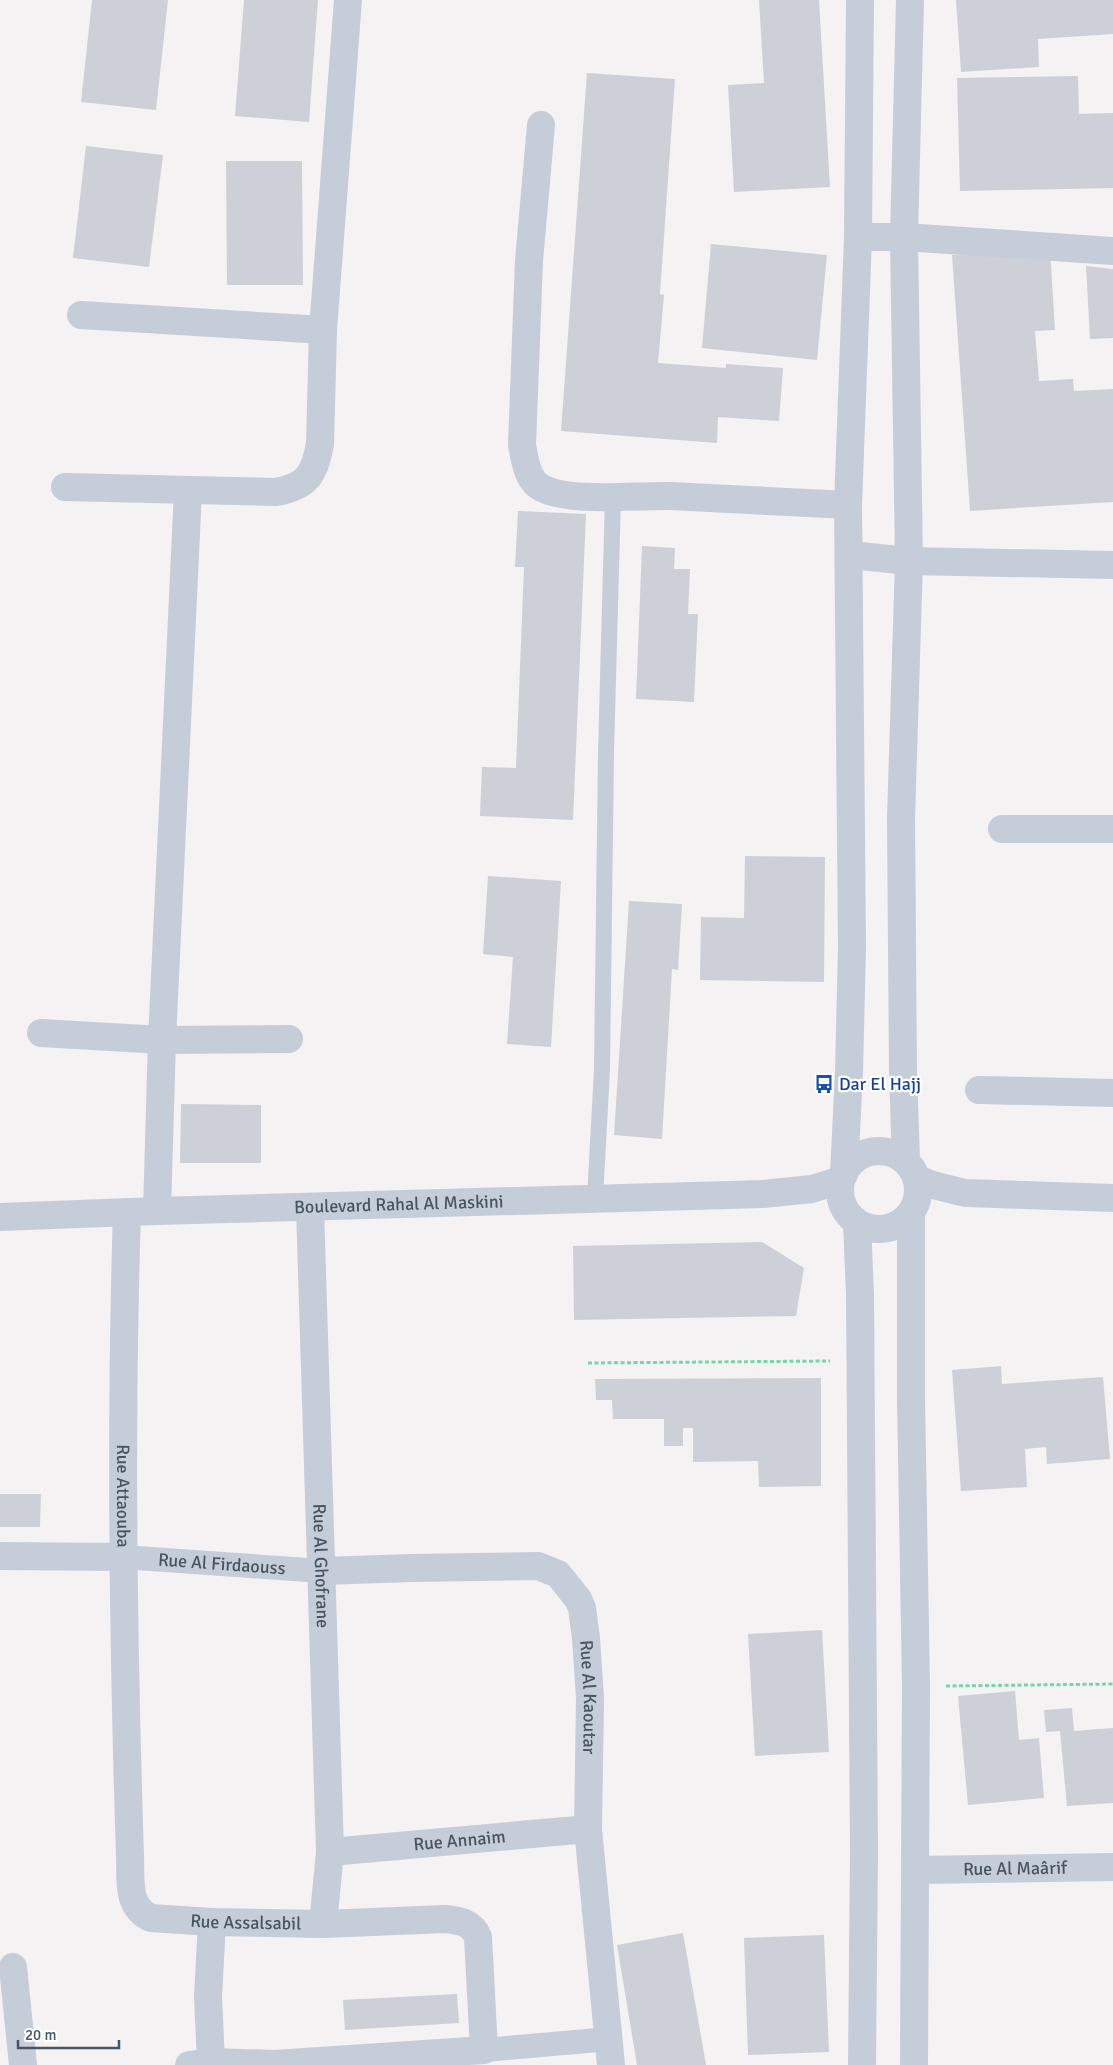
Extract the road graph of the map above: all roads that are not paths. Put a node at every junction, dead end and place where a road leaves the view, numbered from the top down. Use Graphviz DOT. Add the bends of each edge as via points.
graph roads {
  1 [pos="348,0"];
  2 [pos="860,0"];
  3 [pos="910,0"];
  4 [pos="541,125"];
  5 [pos="858,237"];
  6 [pos="904,237"];
  7 [pos="1113,251"];
  8 [pos="81,315"];
  9 [pos="322,330"];
  10 [pos="66,487"];
  11 [pos="188,491"];
  12 [pos="614,497"];
  13 [pos="848,505"];
  14 [pos="850,555"];
  15 [pos="909,561"];
  16 [pos="1113,565"];
  17 [pos="1002,829"];
  18 [pos="1113,829"];
  19 [pos="40,1033"];
  20 [pos="289,1039"];
  21 [pos="162,1040"];
  22 [pos="979,1090"];
  23 [pos="1113,1093"];
  24 [pos="842,1184"];
  25 [pos="913,1189"];
  26 [pos="595,1198"];
  27 [pos="1113,1198"];
  28 [pos="310,1208"];
  29 [pos="158,1211"];
  30 [pos="126,1212"];
  31 [pos="0,1217"];
  32 [pos="857,1222"];
  33 [pos="0,1556"];
  34 [pos="123,1557"];
  35 [pos="322,1571"];
  36 [pos="128,1780"];
  37 [pos="588,1828"];
  38 [pos="330,1852"];
  39 [pos="1113,1867"];
  40 [pos="916,1870"];
  41 [pos="212,1922"];
  42 [pos="323,1924"];
  43 [pos="13,1966"];
  44 [pos="484,2050"];
  45 [pos="610,2052"];
  46 [pos="344,2062"];
  47 [pos="200,2064"];
  48 [pos="23,2065"];
  49 [pos="862,2065"];
  50 [pos="914,2065"];
  1 -- 9 [label="street"];
  2 -- 5 [label="street"];
  3 -- 6 [label="street"];
  4 -- 12 [label="street" via="530,261 522,445 527,470 540,488 561,495"];
  5 -- 6 [label="street"];
  5 -- 13 [label="street"];
  6 -- 7 [label="street"];
  6 -- 15 [label="street"];
  8 -- 9 [label="street"];
  9 -- 11 [label="street" via="320,444 317,462 303,483 294,489 276,492"];
  10 -- 11 [label="street"];
  11 -- 21 [label="street"];
  12 -- 13 [label="street" via="668,496"];
  12 -- 26 [label="lane" via="602,1070"];
  13 -- 14 [label="street"];
  14 -- 15 [label="street"];
  14 -- 24 [label="street" via="852,947"];
  15 -- 16 [label="street"];
  15 -- 25 [label="street" via="901,819 903,1073"];
  17 -- 18 [label="street"];
  19 -- 21 [label="street"];
  20 -- 21 [label="street"];
  21 -- 29 [label="street"];
  22 -- 23 [label="street"];
  24 -- 25 [label="street, Boulevard Rahal Al Maskini" via="853,1161 866,1153 888,1152"];
  24 -- 26 [label="street, Boulevard Rahal Al Maskini" via="764,1194"];
  24 -- 32 [label="street" via="844,1207"];
  25 -- 27 [label="street"];
  25 -- 32 [label="street" via="895,1226 875,1229"];
  25 -- 40 [label="street" via="911,1398"];
  26 -- 28 [label="street, Boulevard Rahal Al Maskini"];
  28 -- 29 [label="street, Boulevard Rahal Al Maskini"];
  28 -- 35 [label="street, Rue Al Ghofrane"];
  29 -- 30 [label="street, Boulevard Rahal Al Maskini"];
  30 -- 31 [label="street, Boulevard Rahal Al Maskini"];
  30 -- 34 [label="street, Rue Attaouba" via="122,1357"];
  32 -- 49 [label="street" via="864,1852"];
  33 -- 34 [label="street, Rue Al Firdaouss"];
  34 -- 35 [label="street, Rue Al Firdaouss"];
  34 -- 36 [label="street, Rue Attaouba"];
  35 -- 37 [label="street, Rue Al Kaoutar" via="538,1566 558,1574 582,1608 586,1638 590,1698"];
  35 -- 38 [label="street, Rue Al Ghofrane"];
  36 -- 41 [label="street, Rue Assalsabil" via="132,1895 136,1906 151,1918"];
  37 -- 38 [label="street, Rue Annaim"];
  37 -- 45 [label="street, Rue Al Kaoutar"];
  38 -- 42 [label="street, Rue Al Ghofrane"];
  39 -- 40 [label="street, Rue Al Maârif"];
  40 -- 50 [label="street"];
  41 -- 42 [label="street, Rue Assalsabil"];
  41 -- 47 [label="street"];
  42 -- 44 [label="street, Rue Assalsabil" via="445,1919 471,1926 478,1937"];
  43 -- 48 [label="street"];
  44 -- 45 [label="street"];
  44 -- 46 [label="street"];
  46 -- 47 [label="street"];
}
